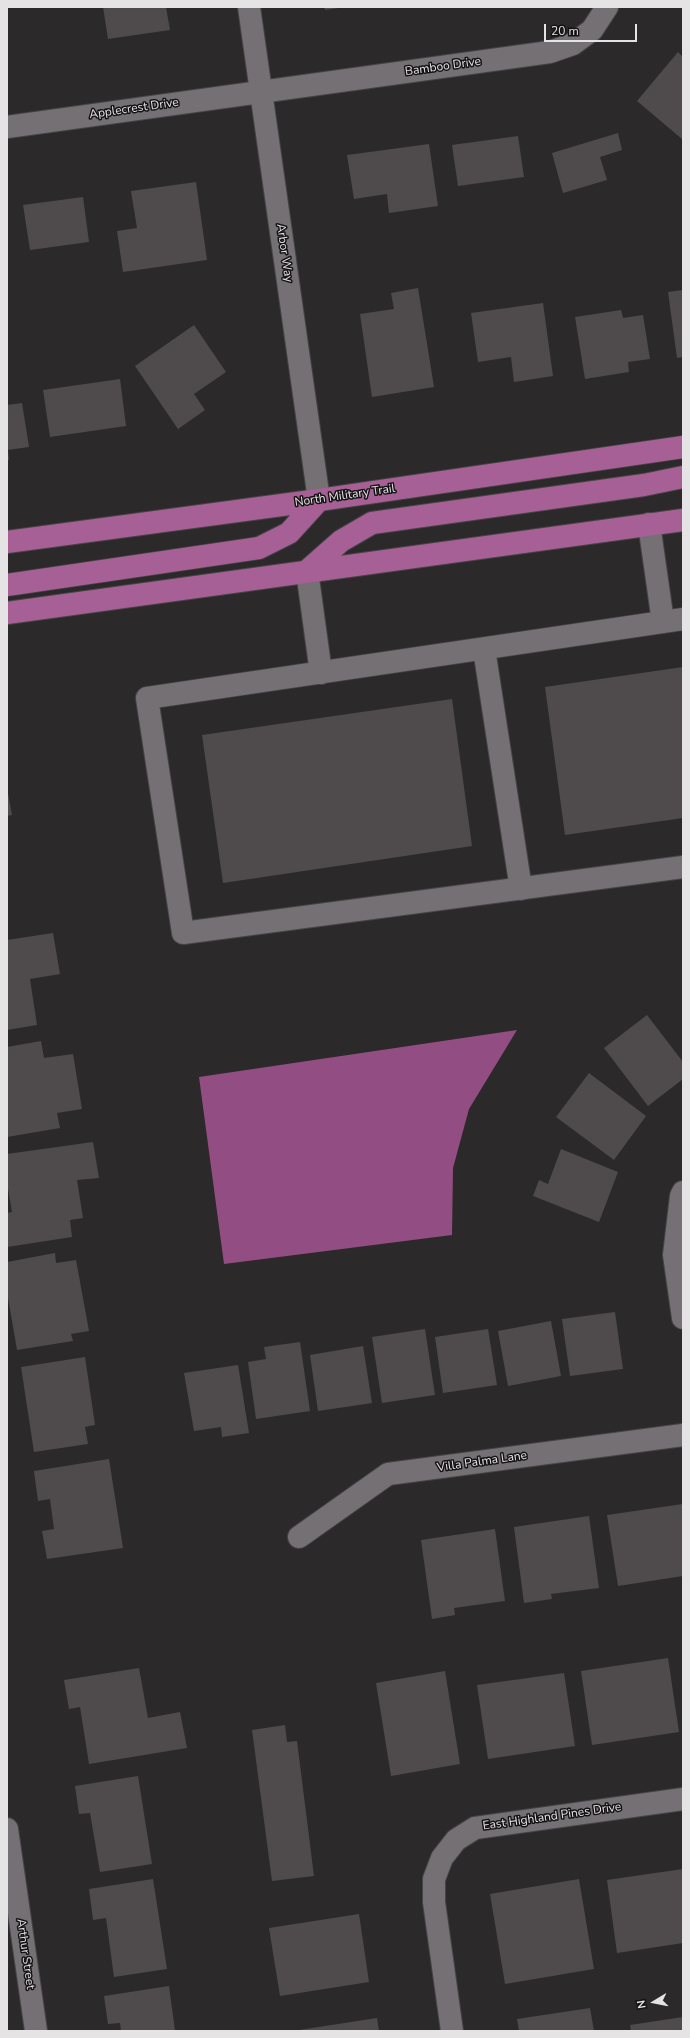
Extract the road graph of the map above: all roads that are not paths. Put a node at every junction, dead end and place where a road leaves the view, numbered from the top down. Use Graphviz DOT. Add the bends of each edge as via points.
graph roads {
  1 [pos="249,7"];
  2 [pos="607,7"];
  3 [pos="261,92"];
  4 [pos="7,126"];
  5 [pos="683,447"];
  6 [pos="683,477"];
  7 [pos="319,500"];
  8 [pos="683,520"];
  9 [pos="649,524"];
  10 [pos="7,542"];
  11 [pos="307,571"];
  12 [pos="7,585"];
  13 [pos="7,613"];
  14 [pos="673,620"];
  15 [pos="484,649"];
  16 [pos="321,673"];
  17 [pos="683,867"];
  18 [pos="520,889"];
  19 [pos="683,1192"];
  20 [pos="683,1318"];
  21 [pos="683,1435"];
  22 [pos="299,1537"];
  23 [pos="683,1799"];
  24 [pos="7,1829"];
  25 [pos="36,2031"];
  26 [pos="452,2031"];
  1 -- 3 [label="street, Arbor Way"];
  2 -- 3 [label="street, Bamboo Drive" via="592,30 573,44 550,52"];
  3 -- 4 [label="street, Applecrest Drive"];
  3 -- 7 [label="street, Arbor Way"];
  5 -- 7 [label="main road, North Military Trail"];
  6 -- 11 [label="main road" via="644,485 372,523 341,541"];
  7 -- 10 [label="main road, North Military Trail"];
  7 -- 12 [label="main road" via="289,533 259,548"];
  8 -- 9 [label="main road"];
  9 -- 11 [label="main road"];
  9 -- 14 [label="street"];
  11 -- 13 [label="main road"];
  11 -- 16 [label="street"];
  14 -- 15 [label="street"];
  15 -- 16 [label="street"];
  15 -- 18 [label="street"];
  16 -- 18 [label="street" via="147,698 183,933"];
  17 -- 18 [label="street"];
  19 -- 20 [label="street" via="680,1196 674,1255"];
  21 -- 22 [label="street, Villa Palma Lane" via="388,1474"];
  23 -- 26 [label="street, East Highland Pines Drive" via="475,1828 456,1840 442,1858 434,1879 434,1902"];
  24 -- 25 [label="street, Arthur Street"];
}
